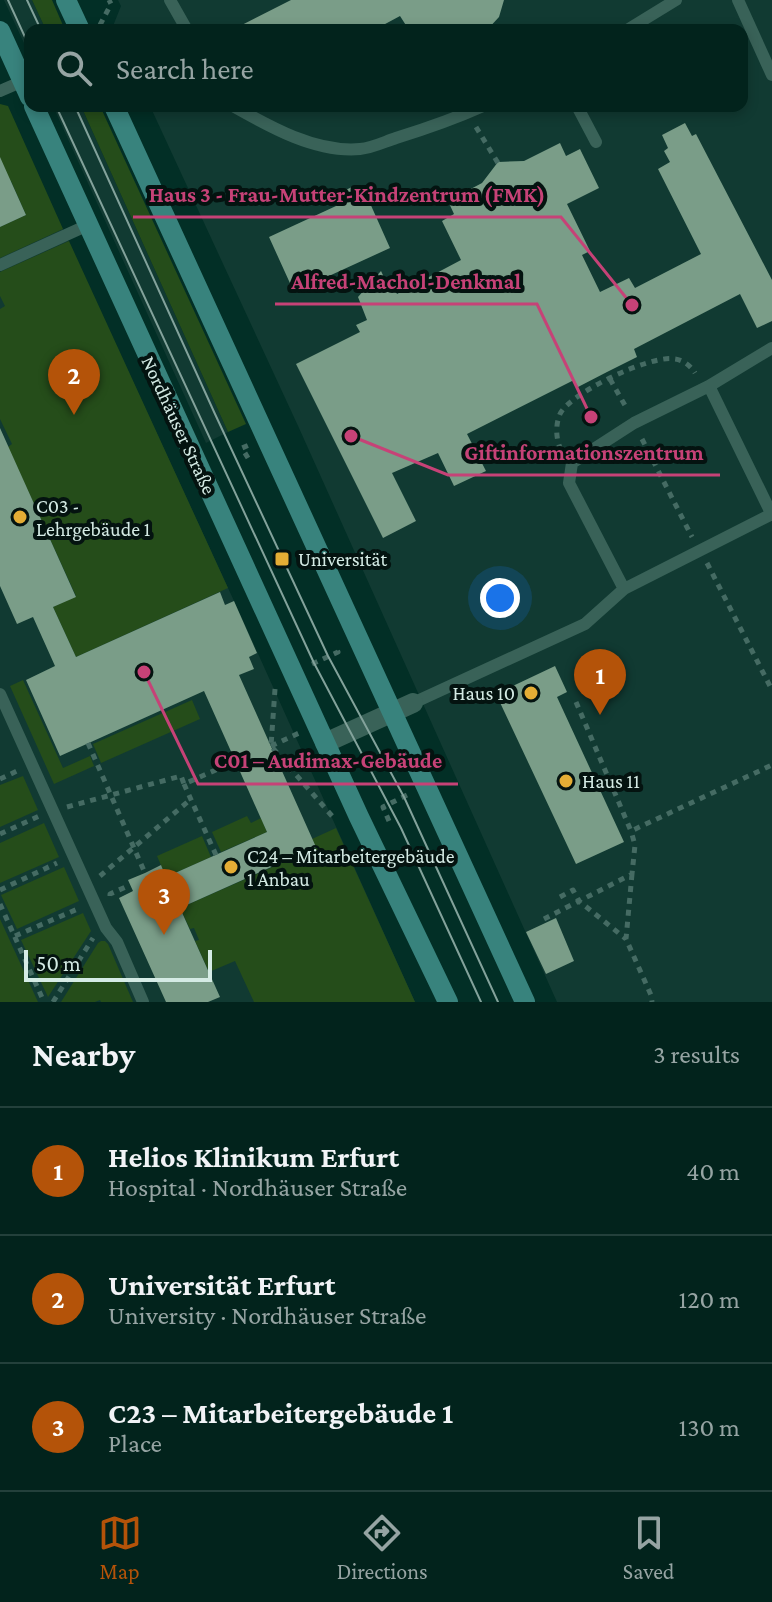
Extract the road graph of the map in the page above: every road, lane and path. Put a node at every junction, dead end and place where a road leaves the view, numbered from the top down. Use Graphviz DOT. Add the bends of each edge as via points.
graph roads {
  1 [pos="109,0"];
  2 [pos="170,0"];
  3 [pos="676,0"];
  4 [pos="738,0"];
  5 [pos="71,1"];
  6 [pos="78,24"];
  7 [pos="101,24"];
  8 [pos="184,24"];
  9 [pos="637,24"];
  10 [pos="0,31"];
  11 [pos="772,75"];
  12 [pos="24,85"];
  13 [pos="24,89"];
  14 [pos="0,91"];
  15 [pos="37,112"];
  16 [pos="117,112"];
  17 [pos="244,112"];
  18 [pos="580,112"];
  19 [pos="467,113"];
  20 [pos="596,142"];
  21 [pos="498,163"];
  22 [pos="88,225"];
  23 [pos="0,265"];
  24 [pos="772,348"];
  25 [pos="610,379"];
  26 [pos="706,387"];
  27 [pos="634,423"];
  28 [pos="572,463"];
  29 [pos="772,515"];
  30 [pos="699,550"];
  31 [pos="624,589"];
  32 [pos="336,647"];
  33 [pos="307,666"];
  34 [pos="772,690"];
  35 [pos="275,692"];
  36 [pos="0,694"];
  37 [pos="576,702"];
  38 [pos="413,703"];
  39 [pos="392,712"];
  40 [pos="294,735"];
  41 [pos="88,743"];
  42 [pos="325,743"];
  43 [pos="271,746"];
  44 [pos="236,761"];
  45 [pos="772,765"];
  46 [pos="184,784"];
  47 [pos="410,794"];
  48 [pos="111,795"];
  49 [pos="191,799"];
  50 [pos="52,811"];
  51 [pos="329,812"];
  52 [pos="389,821"];
  53 [pos="631,831"];
  54 [pos="0,834"];
  55 [pos="134,847"];
  56 [pos="216,855"];
  57 [pos="61,862"];
  58 [pos="145,873"];
  59 [pos="632,874"];
  60 [pos="130,885"];
  61 [pos="87,887"];
  62 [pos="0,890"];
  63 [pos="560,897"];
  64 [pos="94,901"];
  65 [pos="579,901"];
  66 [pos="0,904"];
  67 [pos="116,908"];
  68 [pos="544,919"];
  69 [pos="106,928"];
  70 [pos="15,936"];
  71 [pos="626,939"];
  72 [pos="44,1002"];
  73 [pos="53,1002"];
  74 [pos="143,1002"];
  75 [pos="448,1002"];
  76 [pos="525,1002"];
  77 [pos="652,1002"];
  1 -- 7 [label="path"];
  2 -- 8 [label="lane"];
  3 -- 9 [label="lane"];
  4 -- 11 [label="lane"];
  5 -- 6 [label="main road"];
  10 -- 12 [label="main road"];
  13 -- 14 [label="lane"];
  15 -- 22 [label="main road, Nordhäuser Straße"];
  16 -- 39 [label="main road"];
  17 -- 19 [label="lane" via="309,142 338,149 363,149"];
  18 -- 20 [label="lane"];
  19 -- 21 [label="path"];
  22 -- 23 [label="lane"];
  22 -- 42 [label="main road, Nordhäuser Straße"];
  24 -- 26 [label="lane"];
  25 -- 26 [label="path" via="657,359 676,359 691,366"];
  25 -- 27 [label="path"];
  25 -- 28 [label="path" via="571,401 561,413 556,430 559,448"];
  26 -- 27 [label="lane"];
  26 -- 29 [label="lane"];
  27 -- 28 [label="lane"];
  27 -- 30 [label="path"];
  28 -- 31 [label="lane" via="569,483"];
  29 -- 30 [label="lane"];
  30 -- 31 [label="lane"];
  30 -- 34 [label="path"];
  31 -- 38 [label="lane" via="585,624"];
  32 -- 33 [label="path" via="338,652"];
  35 -- 43 [label="path"];
  36 -- 50 [label="lane"];
  37 -- 53 [label="path"];
  38 -- 39 [label="street"];
  39 -- 42 [label="street"];
  39 -- 76 [label="main road"];
  40 -- 43 [label="path"];
  41 -- 48 [label="path"];
  42 -- 75 [label="main road, Nordhäuser Straße"];
  43 -- 51 [label="path"];
  44 -- 46 [label="path"];
  45 -- 53 [label="path"];
  46 -- 48 [label="path" via="181,776"];
  46 -- 49 [label="path"];
  47 -- 52 [label="path" via="383,807"];
  48 -- 50 [label="path"];
  48 -- 55 [label="path"];
  49 -- 55 [label="path"];
  49 -- 56 [label="path"];
  50 -- 54 [label="path"];
  50 -- 61 [label="lane"];
  53 -- 59 [label="path"];
  55 -- 58 [label="path"];
  55 -- 61 [label="path"];
  57 -- 62 [label="path"];
  59 -- 65 [label="path"];
  59 -- 71 [label="path"];
  60 -- 67 [label="path" via="110,894"];
  61 -- 64 [label="lane"];
  63 -- 65 [label="path" via="573,890"];
  64 -- 69 [label="lane"];
  64 -- 70 [label="path"];
  65 -- 68 [label="path"];
  65 -- 71 [label="path"];
  66 -- 70 [label="path"];
  69 -- 73 [label="path" via="95,935"];
  69 -- 74 [label="lane"];
  70 -- 72 [label="path"];
  71 -- 77 [label="path"];
}
